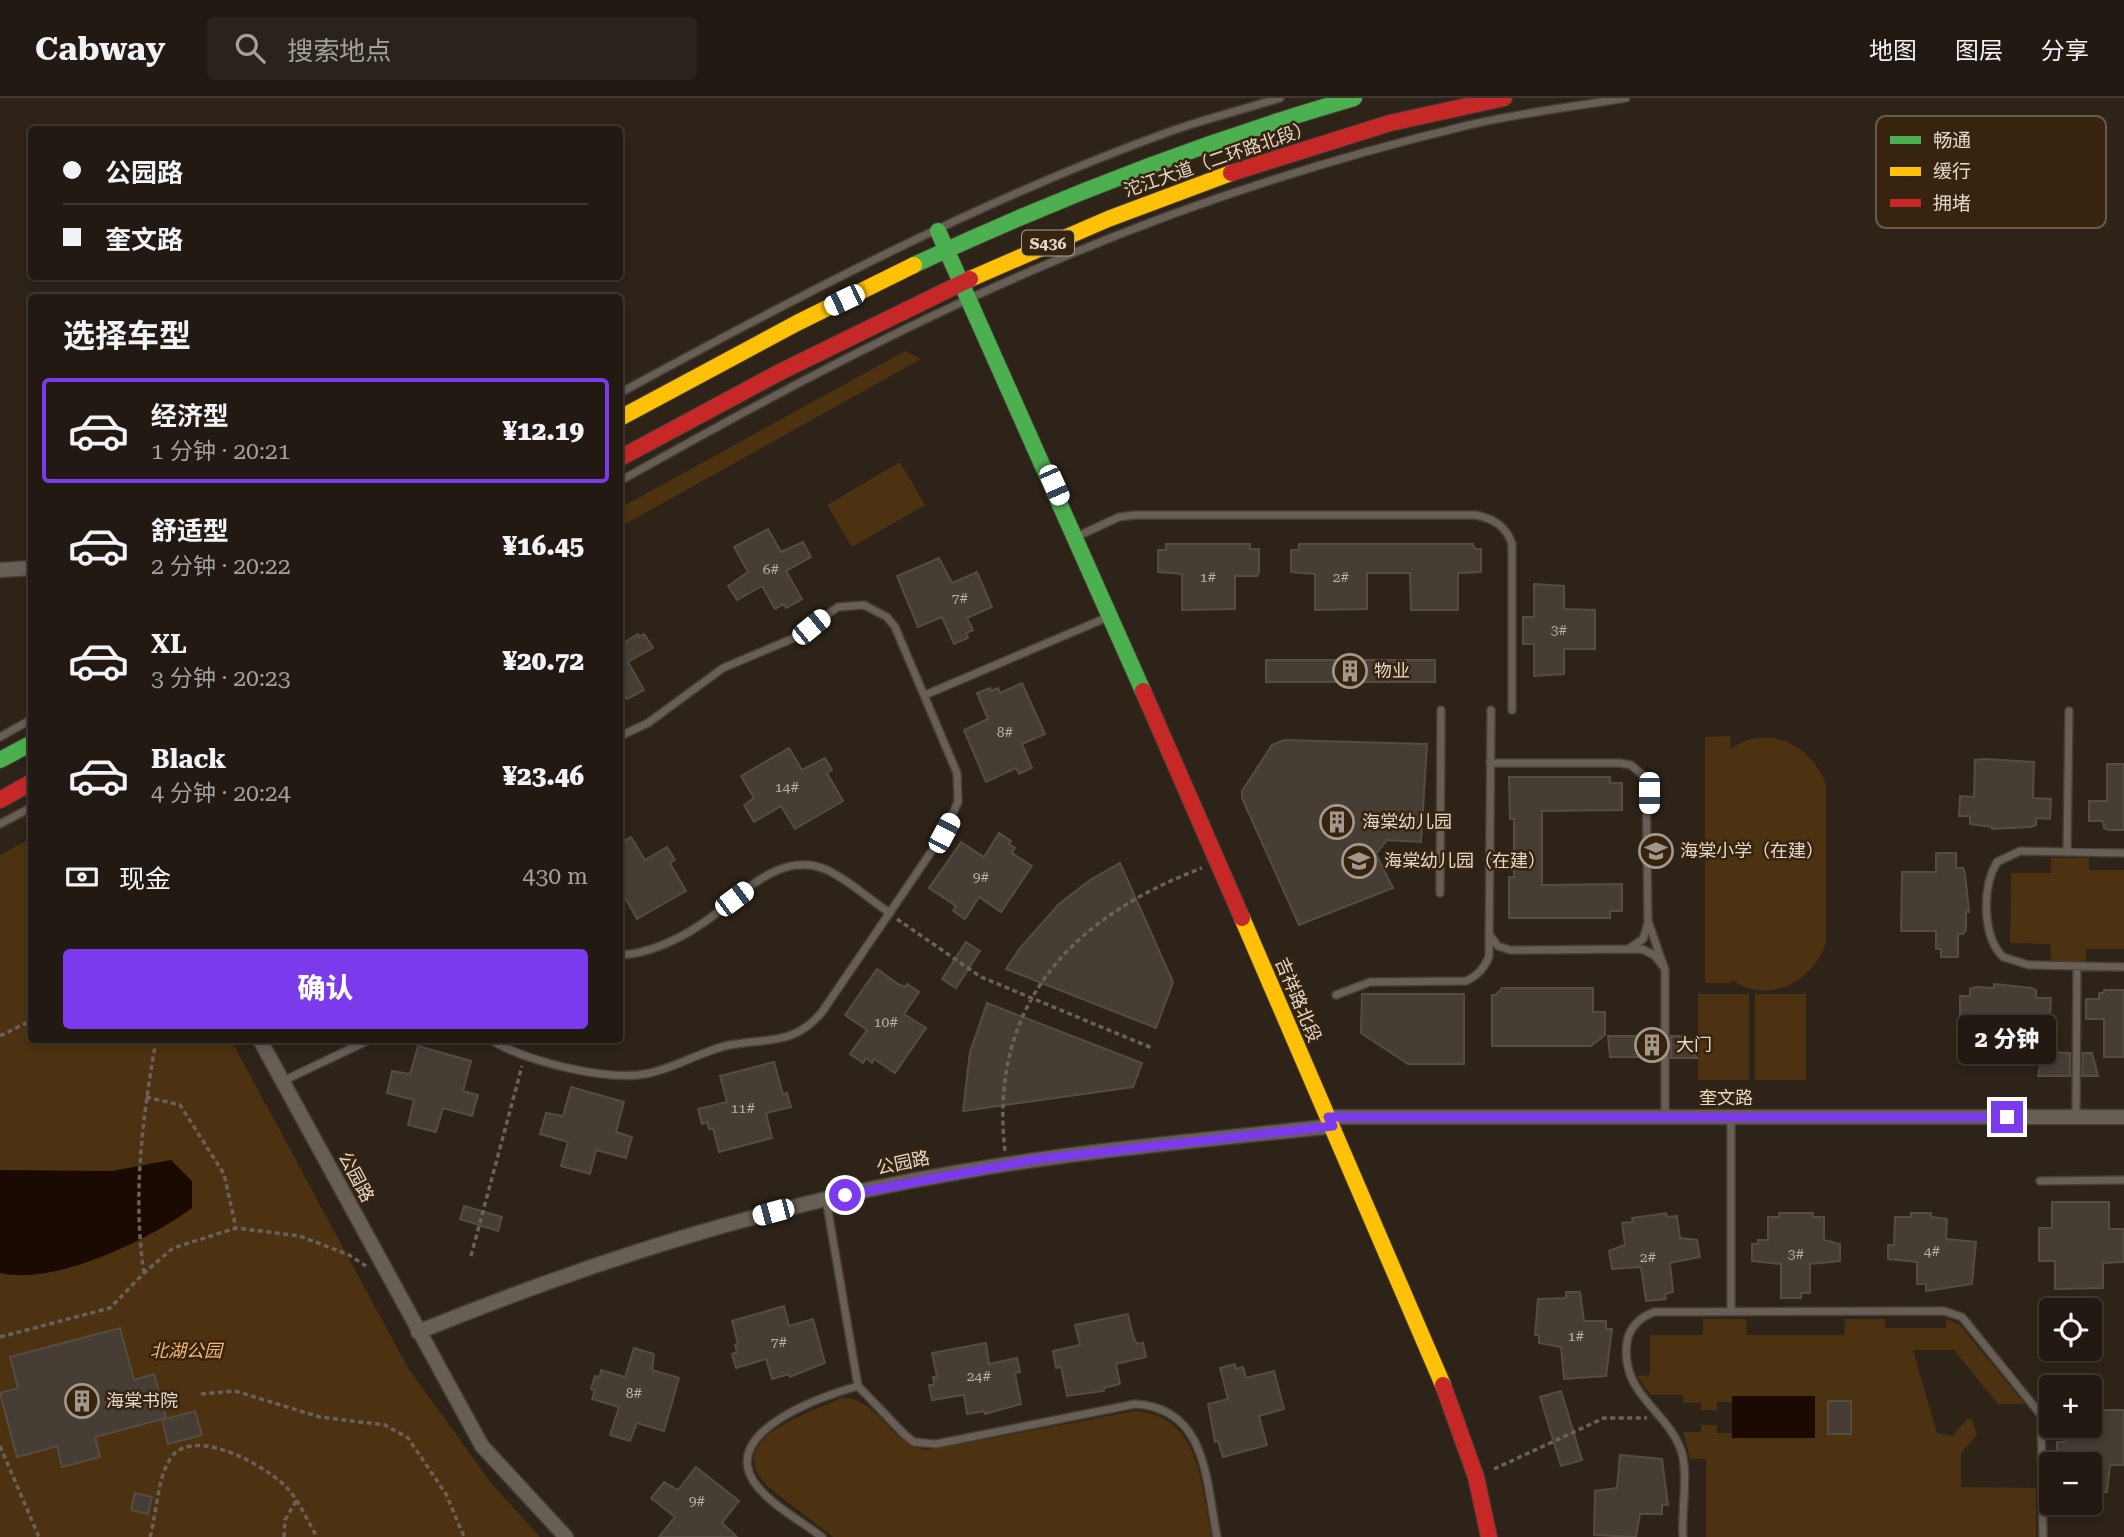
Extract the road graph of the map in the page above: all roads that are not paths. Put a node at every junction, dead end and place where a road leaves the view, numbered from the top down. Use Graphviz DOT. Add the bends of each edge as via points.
graph roads {
  1 [pos="1280,98"];
  2 [pos="1354,98"];
  3 [pos="1504,98"];
  4 [pos="1626,98"];
  5 [pos="938,231"];
  6 [pos="947,250"];
  7 [pos="961,281"];
  8 [pos="970,300"];
  9 [pos="623,391"];
  10 [pos="623,416"];
  11 [pos="623,456"];
  12 [pos="623,479"];
  13 [pos="1076,536"];
  14 [pos="28,568"];
  15 [pos="0,570"];
  16 [pos="1110,616"];
  17 [pos="925,695"];
  18 [pos="1441,710"];
  19 [pos="1491,710"];
  20 [pos="1512,710"];
  21 [pos="2069,711"];
  22 [pos="28,721"];
  23 [pos="623,735"];
  24 [pos="0,737"];
  25 [pos="28,745"];
  26 [pos="0,760"];
  27 [pos="1490,763"];
  28 [pos="28,784"];
  29 [pos="0,800"];
  30 [pos="28,809"];
  31 [pos="0,824"];
  32 [pos="2067,852"];
  33 [pos="2124,853"];
  34 [pos="1440,893"];
  35 [pos="890,914"];
  36 [pos="1648,921"];
  37 [pos="1489,934"];
  38 [pos="1626,949"];
  39 [pos="1510,950"];
  40 [pos="623,954"];
  41 [pos="1486,963"];
  42 [pos="2077,966"];
  43 [pos="2124,967"];
  44 [pos="1665,970"];
  45 [pos="1336,995"];
  46 [pos="262,1043"];
  47 [pos="363,1043"];
  48 [pos="498,1043"];
  49 [pos="283,1082"];
  50 [pos="1665,1117"];
  51 [pos="1731,1117"];
  52 [pos="2076,1117"];
  53 [pos="2124,1117"];
  54 [pos="1330,1122"];
  55 [pos="2124,1180"];
  56 [pos="2040,1181"];
  57 [pos="826,1199"];
  58 [pos="1731,1311"];
  59 [pos="418,1332"];
  60 [pos="858,1386"];
  61 [pos="566,1537"];
  62 [pos="822,1537"];
  63 [pos="1217,1537"];
  64 [pos="1489,1537"];
  65 [pos="1683,1537"];
  66 [pos="2043,1537"];
  1 -- 5 [label="lane" via="1175,130 1044,182"];
  2 -- 6 [label="main road, 沱江大道（二环路北段） / S436" via="1182,150"];
  3 -- 7 [label="main road, 沱江大道（二环路北段） / S436" via="1324,142 1193,184"];
  4 -- 8 [label="lane" via="1467,125 1331,162 1202,203 1051,262"];
  5 -- 6 [label="main road, 吉祥路北段"];
  5 -- 9 [label="lane"];
  6 -- 7 [label="main road, 吉祥路北段"];
  6 -- 10 [label="main road, 沱江大道（二环路北段） / S436" via="748,346"];
  7 -- 8 [label="main road, 吉祥路北段"];
  7 -- 11 [label="main road, 沱江大道（二环路北段） / S436" via="767,377"];
  8 -- 12 [label="lane" via="779,394"];
  8 -- 13 [label="main road, 吉祥路北段"];
  13 -- 16 [label="main road, 吉祥路北段"];
  13 -- 20 [label="lane" via="1135,515 1476,515 1496,521 1509,536 1513,554"];
  14 -- 15 [label="street"];
  16 -- 17 [label="lane"];
  16 -- 54 [label="main road, 吉祥路北段"];
  17 -- 23 [label="lane" via="887,617 851,604 838,607 793,638 723,668 648,723"];
  17 -- 35 [label="lane" via="952,758 958,802 944,833"];
  18 -- 34 [label="lane"];
  19 -- 27 [label="lane"];
  21 -- 32 [label="lane"];
  22 -- 24 [label="lane"];
  25 -- 26 [label="main road"];
  27 -- 36 [label="lane" via="1620,763 1642,773 1649,793"];
  27 -- 37 [label="lane"];
  28 -- 29 [label="main road"];
  30 -- 31 [label="lane"];
  32 -- 33 [label="lane"];
  32 -- 42 [label="lane" via="2020,851 1997,862 1989,883 1989,934 1996,950 2011,961"];
  35 -- 40 [label="lane" via="828,871 794,866 761,879 675,939"];
  35 -- 48 [label="lane" via="822,1012 811,1026 796,1034 726,1046 628,1076 592,1073"];
  36 -- 38 [label="lane" via="1643,939"];
  36 -- 44 [label="lane"];
  37 -- 39 [label="lane" via="1498,946"];
  37 -- 41 [label="lane"];
  38 -- 39 [label="lane"];
  38 -- 44 [label="lane" via="1654,955"];
  39 -- 41 [label="lane"];
  41 -- 45 [label="lane" via="1466,981 1365,982"];
  42 -- 43 [label="lane"];
  42 -- 52 [label="lane"];
  44 -- 50 [label="lane"];
  46 -- 49 [label="street, 公园路"];
  47 -- 49 [label="lane"];
  49 -- 59 [label="street, 公园路"];
  50 -- 51 [label="street, 奎文路"];
  50 -- 54 [label="street, 奎文路"];
  51 -- 52 [label="street, 奎文路"];
  51 -- 58 [label="lane"];
  52 -- 53 [label="street, 奎文路"];
  54 -- 57 [label="street, 公园路" via="1038,1159"];
  54 -- 64 [label="main road, 吉祥路北段" via="1432,1354 1476,1477"];
  55 -- 56 [label="lane"];
  57 -- 59 [label="street, 公园路" via="671,1239 542,1282"];
  57 -- 60 [label="lane"];
  58 -- 65 [label="lane" via="1654,1312 1643,1316 1632,1329 1627,1345 1629,1376 1681,1451"];
  58 -- 66 [label="lane" via="1944,1311 1965,1319 2041,1415"];
  59 -- 61 [label="street, 公园路" via="482,1446"];
  60 -- 62 [label="lane" via="765,1427 747,1457 753,1481 761,1490"];
  60 -- 63 [label="lane" via="905,1435 926,1444 1135,1404 1168,1411 1190,1430 1200,1452"];
}
